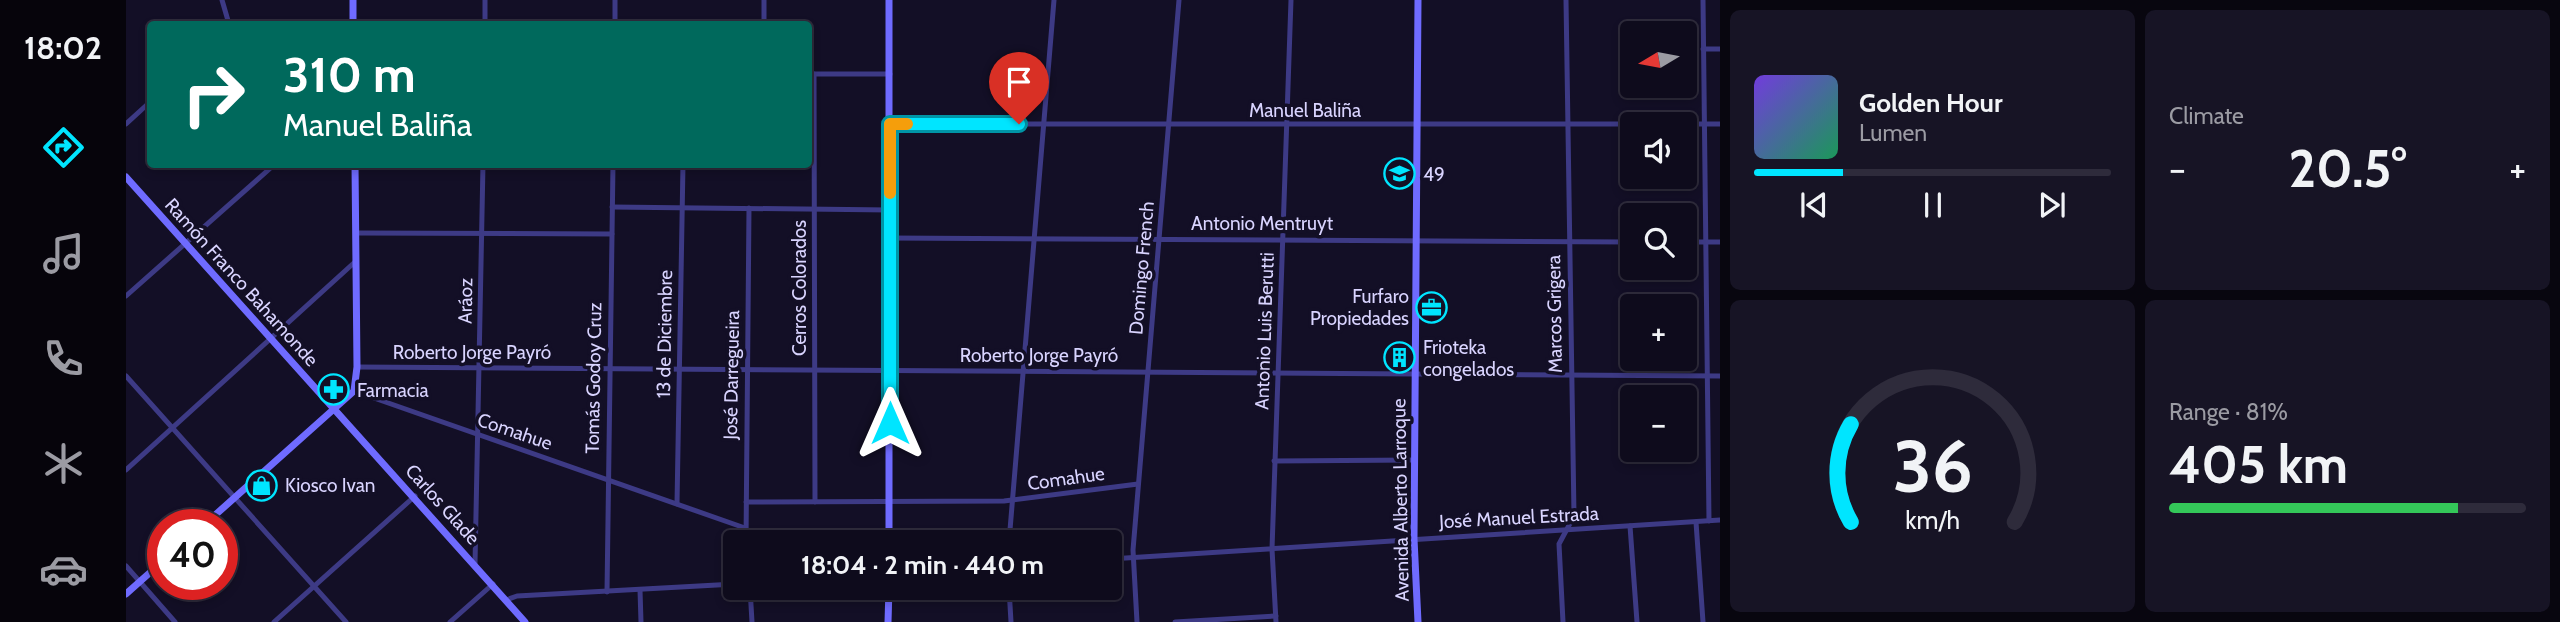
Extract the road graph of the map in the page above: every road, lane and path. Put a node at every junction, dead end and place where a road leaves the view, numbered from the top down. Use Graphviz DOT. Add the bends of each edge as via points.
graph roads {
  1 [pos="222,0"];
  2 [pos="353,0"];
  3 [pos="485,0"];
  4 [pos="615,0"];
  5 [pos="764,0"];
  6 [pos="889,0"];
  7 [pos="1054,0"];
  8 [pos="1179,0"];
  9 [pos="1291,0"];
  10 [pos="1418,0"];
  11 [pos="1566,0"];
  12 [pos="1703,0"];
  13 [pos="228,21"];
  14 [pos="353,21"];
  15 [pos="485,21"];
  16 [pos="615,21"];
  17 [pos="764,21"];
  18 [pos="1720,49"];
  19 [pos="1703,50"];
  20 [pos="812,74"];
  21 [pos="890,75"];
  22 [pos="147,105"];
  23 [pos="126,124"];
  24 [pos="890,124"];
  25 [pos="1044,124"];
  26 [pos="1567,124"];
  27 [pos="1704,124"];
  28 [pos="1720,124"];
  29 [pos="1168,125"];
  30 [pos="1289,125"];
  31 [pos="1416,125"];
  32 [pos="812,164"];
  33 [pos="271,168"];
  34 [pos="355,168"];
  35 [pos="483,168"];
  36 [pos="613,168"];
  37 [pos="683,168"];
  38 [pos="126,177"];
  39 [pos="612,207"];
  40 [pos="682,208"];
  41 [pos="749,208"];
  42 [pos="814,209"];
  43 [pos="890,210"];
  44 [pos="356,233"];
  45 [pos="482,233"];
  46 [pos="612,234"];
  47 [pos="890,238"];
  48 [pos="1035,238"];
  49 [pos="1283,238"];
  50 [pos="1160,239"];
  51 [pos="1416,240"];
  52 [pos="1569,242"];
  53 [pos="1620,242"];
  54 [pos="1697,242"];
  55 [pos="1706,242"];
  56 [pos="1720,242"];
  57 [pos="186,245"];
  58 [pos="356,261"];
  59 [pos="126,296"];
  60 [pos="274,340"];
  61 [pos="357,367"];
  62 [pos="480,367"];
  63 [pos="609,368"];
  64 [pos="679,368"];
  65 [pos="747,370"];
  66 [pos="815,370"];
  67 [pos="1025,370"];
  68 [pos="890,371"];
  69 [pos="1279,371"];
  70 [pos="1414,371"];
  71 [pos="1149,372"];
  72 [pos="1570,373"];
  73 [pos="126,376"];
  74 [pos="1707,376"];
  75 [pos="1720,376"];
  76 [pos="354,391"];
  77 [pos="336,408"];
  78 [pos="172,428"];
  79 [pos="479,435"];
  80 [pos="1414,460"];
  81 [pos="1274,461"];
  82 [pos="126,470"];
  83 [pos="607,480"];
  84 [pos="1138,484"];
  85 [pos="415,496"];
  86 [pos="236,497"];
  87 [pos="1013,501"];
  88 [pos="746,502"];
  89 [pos="815,502"];
  90 [pos="890,502"];
  91 [pos="677,504"];
  92 [pos="222,509"];
  93 [pos="1720,520"];
  94 [pos="1709,521"];
  95 [pos="1696,522"];
  96 [pos="1630,526"];
  97 [pos="746,528"];
  98 [pos="889,530"];
  99 [pos="1010,530"];
  100 [pos="1567,530"];
  101 [pos="1414,539"];
  102 [pos="1272,549"];
  103 [pos="1122,558"];
  104 [pos="1133,558"];
  105 [pos="475,564"];
  106 [pos="126,566"];
  107 [pos="147,576"];
  108 [pos="140,582"];
  109 [pos="493,584"];
  110 [pos="723,585"];
  111 [pos="314,587"];
  112 [pos="639,590"];
  113 [pos="607,592"];
  114 [pos="126,594"];
  115 [pos="506,600"];
  116 [pos="751,600"];
  117 [pos="888,600"];
  118 [pos="1010,600"];
  119 [pos="1276,619"];
  120 [pos="176,622"];
  121 [pos="274,622"];
  122 [pos="346,622"];
  123 [pos="450,622"];
  124 [pos="525,622"];
  125 [pos="641,622"];
  126 [pos="752,622"];
  127 [pos="888,622"];
  128 [pos="1011,622"];
  129 [pos="1137,622"];
  130 [pos="1175,622"];
  131 [pos="1418,622"];
  132 [pos="1563,622"];
  133 [pos="1637,622"];
  134 [pos="1703,622"];
  1 -- 13 [label="street"];
  2 -- 14 [label="street"];
  3 -- 15 [label="street"];
  4 -- 16 [label="street"];
  5 -- 17 [label="street"];
  6 -- 21 [label="street"];
  7 -- 25 [label="street"];
  8 -- 29 [label="street, Domingo French"];
  9 -- 30 [label="street, Antonio Luis Berutti"];
  10 -- 31 [label="street, Avenida Alberto Larroque"];
  11 -- 26 [label="street, Marcos Grigera"];
  12 -- 19 [label="street"];
  18 -- 19 [label="street"];
  19 -- 27 [label="street"];
  20 -- 21 [label="street"];
  21 -- 24 [label="street"];
  22 -- 23 [label="street"];
  24 -- 25 [label="street, Manuel Baliña"];
  24 -- 43 [label="street"];
  25 -- 29 [label="street, Manuel Baliña"];
  25 -- 48 [label="street"];
  26 -- 27 [label="street, Manuel Baliña"];
  26 -- 31 [label="street, Manuel Baliña"];
  26 -- 52 [label="street, Marcos Grigera"];
  27 -- 28 [label="street, Manuel Baliña"];
  27 -- 55 [label="street"];
  29 -- 30 [label="street, Manuel Baliña"];
  29 -- 50 [label="street, Domingo French"];
  30 -- 31 [label="street, Manuel Baliña"];
  30 -- 49 [label="street, Antonio Luis Berutti"];
  31 -- 51 [label="street, Avenida Alberto Larroque"];
  32 -- 42 [label="street, Cerros Colorados"];
  33 -- 57 [label="street"];
  34 -- 44 [label="street"];
  35 -- 45 [label="street, Aráoz"];
  36 -- 39 [label="street, Tomás Godoy Cruz"];
  37 -- 40 [label="street, 13 de Diciembre"];
  38 -- 57 [label="street, Ramón Franco Bahamonde"];
  39 -- 40 [label="street"];
  39 -- 46 [label="street, Tomás Godoy Cruz"];
  40 -- 41 [label="street"];
  40 -- 64 [label="street, 13 de Diciembre"];
  41 -- 42 [label="street"];
  41 -- 65 [label="street, José Darregueira"];
  42 -- 43 [label="street"];
  42 -- 66 [label="street, Cerros Colorados"];
  43 -- 47 [label="street"];
  44 -- 45 [label="street"];
  44 -- 58 [label="street"];
  45 -- 46 [label="street"];
  45 -- 62 [label="street, Aráoz"];
  46 -- 63 [label="street, Tomás Godoy Cruz"];
  47 -- 48 [label="street, Antonio Mentruyt"];
  47 -- 68 [label="street"];
  48 -- 50 [label="street, Antonio Mentruyt"];
  48 -- 67 [label="street"];
  49 -- 50 [label="street, Antonio Mentruyt"];
  49 -- 51 [label="street, Antonio Mentruyt"];
  49 -- 69 [label="street, Antonio Luis Berutti"];
  50 -- 71 [label="street, Domingo French"];
  51 -- 52 [label="street, Antonio Mentruyt"];
  51 -- 70 [label="street, Avenida Alberto Larroque"];
  52 -- 53 [label="street, Antonio Mentruyt"];
  52 -- 72 [label="street, Marcos Grigera"];
  54 -- 55 [label="street"];
  55 -- 56 [label="street"];
  55 -- 74 [label="street"];
  57 -- 59 [label="street"];
  57 -- 60 [label="street, Ramón Franco Bahamonde"];
  58 -- 60 [label="street"];
  58 -- 61 [label="street"];
  60 -- 77 [label="street, Ramón Franco Bahamonde"];
  60 -- 78 [label="street"];
  61 -- 62 [label="street, Roberto Jorge Payró"];
  61 -- 76 [label="street"];
  62 -- 63 [label="street, Roberto Jorge Payró"];
  62 -- 79 [label="street, Aráoz"];
  63 -- 64 [label="street, Roberto Jorge Payró"];
  63 -- 83 [label="street, Tomás Godoy Cruz"];
  64 -- 65 [label="street, Roberto Jorge Payró"];
  64 -- 91 [label="street, 13 de Diciembre"];
  65 -- 66 [label="street, Roberto Jorge Payró"];
  65 -- 88 [label="street, José Darregueira"];
  66 -- 68 [label="street, Roberto Jorge Payró"];
  66 -- 89 [label="street, Cerros Colorados"];
  67 -- 68 [label="street, Roberto Jorge Payró"];
  67 -- 71 [label="street, Roberto Jorge Payró"];
  67 -- 87 [label="street"];
  68 -- 90 [label="street"];
  69 -- 70 [label="street, Roberto Jorge Payró"];
  69 -- 71 [label="street, Roberto Jorge Payró"];
  69 -- 81 [label="street, Antonio Luis Berutti"];
  70 -- 72 [label="street, Roberto Jorge Payró"];
  70 -- 80 [label="street, Avenida Alberto Larroque"];
  71 -- 84 [label="street, Domingo French"];
  72 -- 74 [label="street, Roberto Jorge Payró"];
  72 -- 100 [label="street, Marcos Grigera" via="1574,520"];
  73 -- 78 [label="street"];
  74 -- 75 [label="street, Roberto Jorge Payró"];
  74 -- 94 [label="street"];
  76 -- 77 [label="street"];
  76 -- 79 [label="street, Comahue"];
  77 -- 85 [label="street, Carlos Glade"];
  77 -- 86 [label="street"];
  78 -- 82 [label="street"];
  78 -- 86 [label="street"];
  79 -- 83 [label="street, Comahue"];
  79 -- 105 [label="street, Aráoz"];
  80 -- 81 [label="street"];
  80 -- 101 [label="street, Avenida Alberto Larroque"];
  81 -- 102 [label="street, Antonio Luis Berutti"];
  83 -- 91 [label="street, Comahue"];
  83 -- 113 [label="street, Tomás Godoy Cruz"];
  84 -- 87 [label="street, Comahue"];
  84 -- 104 [label="street, Domingo French"];
  85 -- 105 [label="street, Carlos Glade"];
  85 -- 111 [label="street"];
  86 -- 92 [label="street"];
  86 -- 111 [label="street"];
  87 -- 90 [label="street, Comahue"];
  87 -- 99 [label="street"];
  88 -- 89 [label="street, Comahue"];
  88 -- 97 [label="street, José Darregueira"];
  89 -- 90 [label="street, Comahue"];
  90 -- 98 [label="street"];
  91 -- 97 [label="street, Comahue"];
  93 -- 94 [label="street, José Manuel Estrada"];
  94 -- 95 [label="street, José Manuel Estrada"];
  95 -- 96 [label="street, José Manuel Estrada"];
  95 -- 134 [label="street"];
  96 -- 100 [label="street, José Manuel Estrada"];
  96 -- 133 [label="street"];
  100 -- 101 [label="street, José Manuel Estrada"];
  100 -- 132 [label="street, Marcos Grigera" via="1559,544"];
  101 -- 102 [label="street, José Manuel Estrada"];
  101 -- 131 [label="street, Avenida Alberto Larroque"];
  102 -- 104 [label="street, José Manuel Estrada"];
  102 -- 119 [label="street, Antonio Luis Berutti"];
  103 -- 104 [label="street, José Manuel Estrada"];
  104 -- 129 [label="street, Domingo French"];
  105 -- 109 [label="street, Carlos Glade"];
  106 -- 108 [label="street"];
  107 -- 108 [label="street"];
  108 -- 114 [label="street"];
  108 -- 120 [label="street"];
  109 -- 115 [label="street, Carlos Glade"];
  109 -- 123 [label="street"];
  110 -- 112 [label="street"];
  111 -- 121 [label="street"];
  111 -- 122 [label="street"];
  112 -- 113 [label="street"];
  112 -- 125 [label="street"];
  113 -- 115 [label="street"];
  115 -- 124 [label="street, Carlos Glade"];
  116 -- 126 [label="street"];
  117 -- 127 [label="street"];
  118 -- 128 [label="street"];
  119 -- 130 [label="street"];
}
